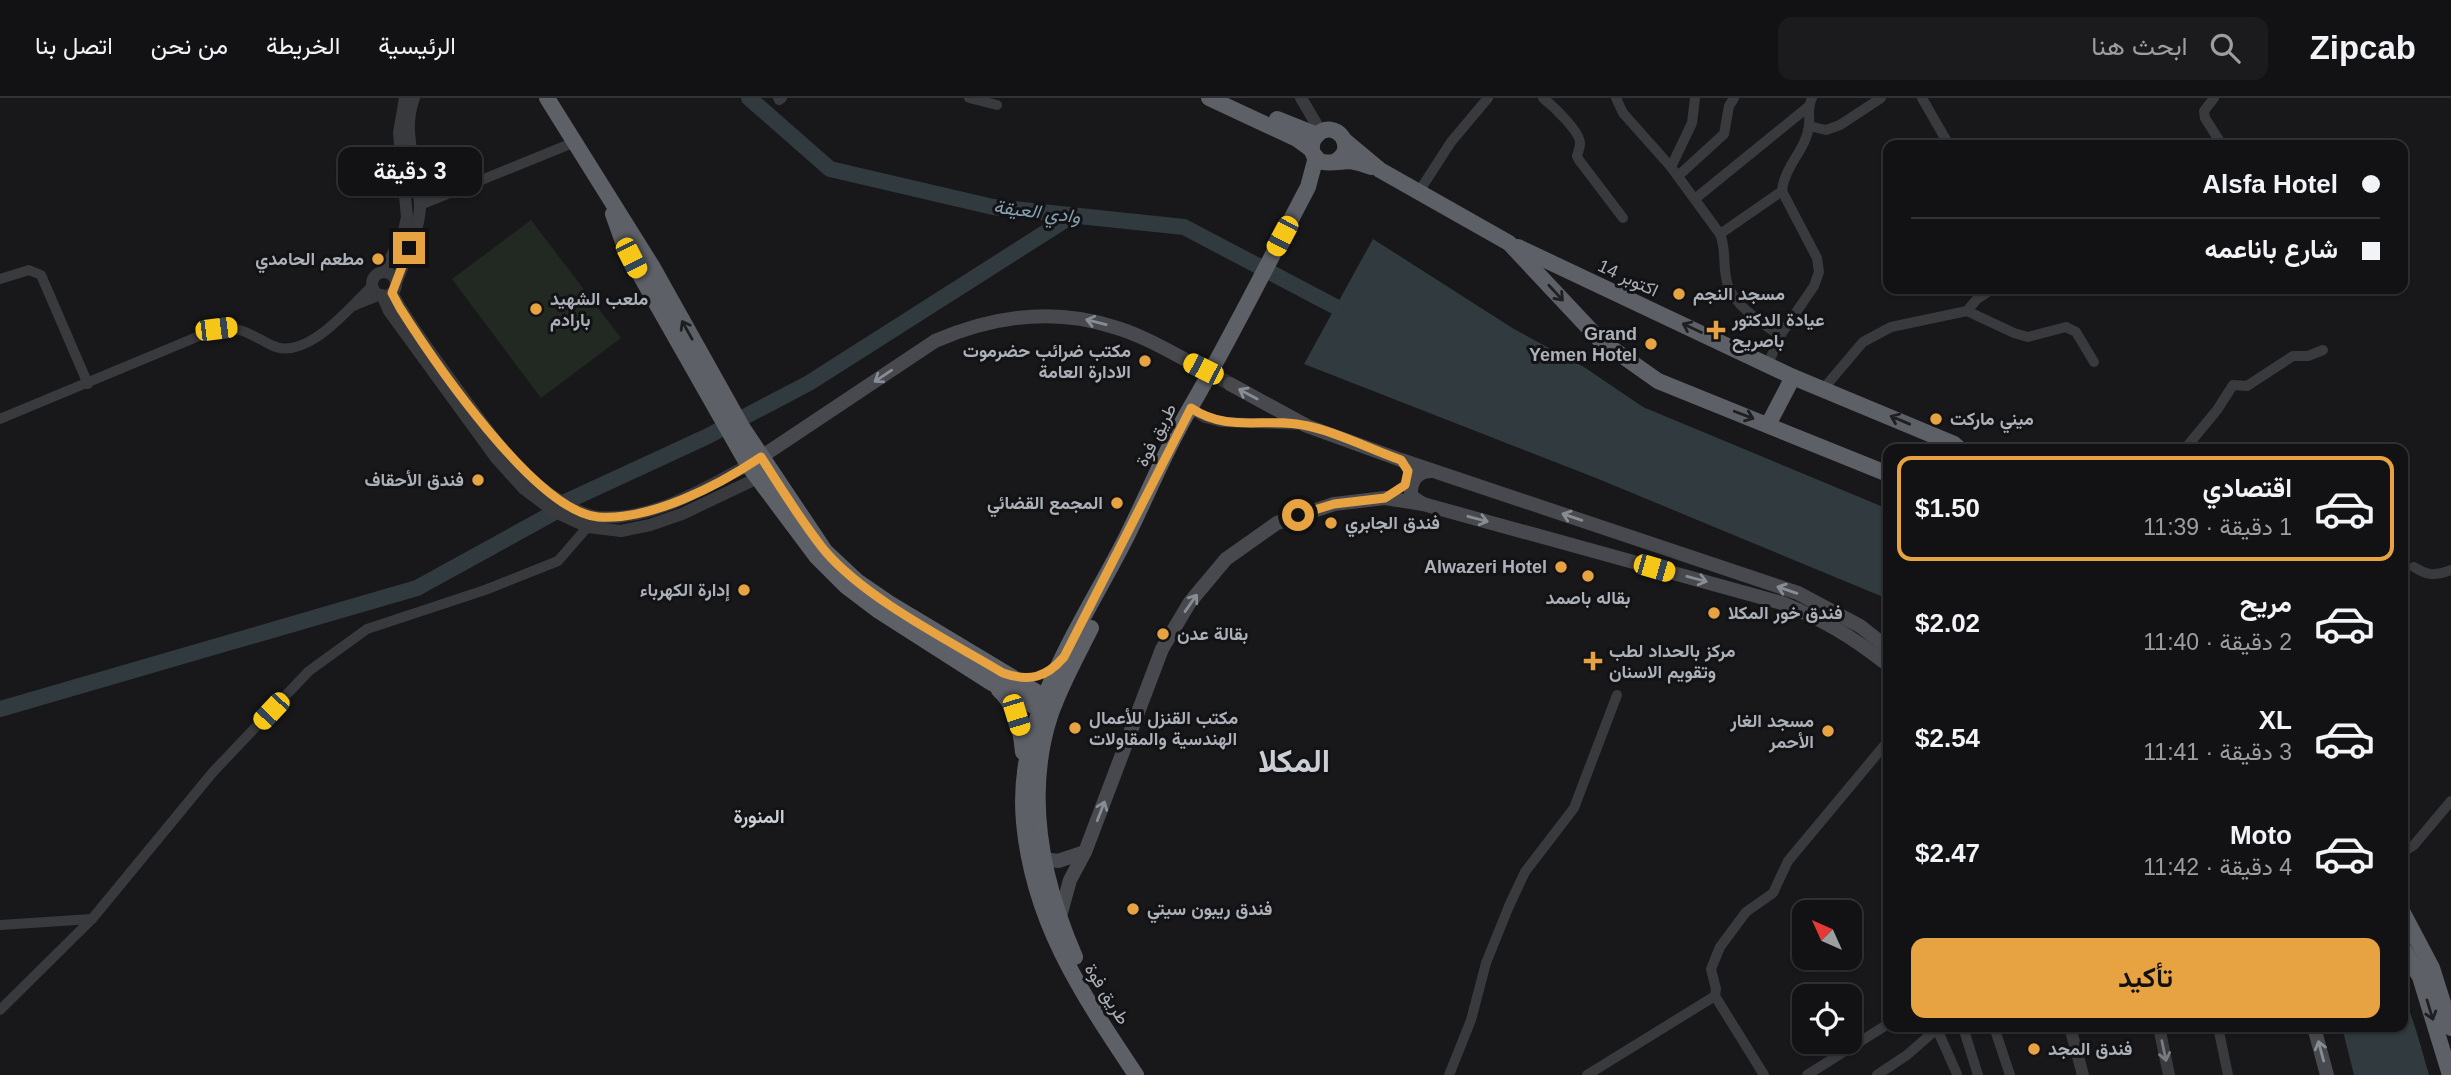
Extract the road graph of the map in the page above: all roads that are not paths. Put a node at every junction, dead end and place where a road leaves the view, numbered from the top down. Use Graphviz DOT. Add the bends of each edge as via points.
graph roads {
  1 [pos="405,98"];
  2 [pos="414,98"];
  3 [pos="547,98"];
  4 [pos="969,98"];
  5 [pos="1209,98"];
  6 [pos="1232,98"];
  7 [pos="1301,98"];
  8 [pos="1488,98"];
  9 [pos="1543,98"];
  10 [pos="1616,98"];
  11 [pos="1695,98"];
  12 [pos="1734,98"];
  13 [pos="1881,98"];
  14 [pos="1922,98"];
  15 [pos="2214,98"];
  16 [pos="1810,103"];
  17 [pos="997,106"];
  18 [pos="1810,126"];
  19 [pos="1344,140"];
  20 [pos="1947,140"];
  21 [pos="2219,140"];
  22 [pos="575,142"];
  23 [pos="1322,150"];
  24 [pos="1380,170"];
  25 [pos="1675,172"];
  26 [pos="1419,190"];
  27 [pos="1782,191"];
  28 [pos="1696,198"];
  29 [pos="420,205"];
  30 [pos="1623,218"];
  31 [pos="1720,233"];
  32 [pos="1509,243"];
  33 [pos="0,279"];
  34 [pos="385,290"];
  35 [pos="1979,294"];
  36 [pos="1967,311"];
  37 [pos="1780,336"];
  38 [pos="2323,350"];
  39 [pos="2094,362"];
  40 [pos="1768,364"];
  41 [pos="1203,369"];
  42 [pos="1793,377"];
  43 [pos="88,384"];
  44 [pos="1230,384"];
  45 [pos="1824,388"];
  46 [pos="1194,405"];
  47 [pos="0,419"];
  48 [pos="1769,425"];
  49 [pos="1307,426"];
  50 [pos="1954,444"];
  51 [pos="2189,444"];
  52 [pos="1401,460"];
  53 [pos="755,461"];
  54 [pos="1434,471"];
  55 [pos="1883,472"];
  56 [pos="765,475"];
  57 [pos="1385,498"];
  58 [pos="1423,504"];
  59 [pos="592,522"];
  60 [pos="2414,567"];
  61 [pos="2451,570"];
  62 [pos="1883,644"];
  63 [pos="1064,657"];
  64 [pos="1883,661"];
  65 [pos="996,677"];
  66 [pos="1617,695"];
  67 [pos="1048,706"];
  68 [pos="1883,751"];
  69 [pos="1024,765"];
  70 [pos="2451,801"];
  71 [pos="2408,849"];
  72 [pos="1085,852"];
  73 [pos="1036,858"];
  74 [pos="92,919"];
  75 [pos="1059,920"];
  76 [pos="2408,922"];
  77 [pos="0,925"];
  78 [pos="2408,957"];
  79 [pos="1716,996"];
  80 [pos="0,1010"];
  81 [pos="1883,1027"];
  82 [pos="2451,1028"];
  83 [pos="1933,1032"];
  84 [pos="1940,1032"];
  85 [pos="1965,1032"];
  86 [pos="1996,1032"];
  87 [pos="2071,1032"];
  88 [pos="2160,1032"];
  89 [pos="2219,1032"];
  90 [pos="2315,1032"];
  91 [pos="1957,1074"];
  92 [pos="1136,1075"];
  93 [pos="1148,1075"];
  94 [pos="1449,1075"];
  95 [pos="1587,1075"];
  96 [pos="1763,1075"];
  97 [pos="1807,1075"];
  98 [pos="1877,1075"];
  99 [pos="1978,1075"];
  100 [pos="2010,1075"];
  101 [pos="2083,1075"];
  102 [pos="2169,1075"];
  103 [pos="2228,1075"];
  104 [pos="2327,1075"];
  105 [pos="2450,1075"];
  1 -- 34 [label="street" via="399,133 407,216 384,272 375,276"];
  2 -- 29 [label="street" via="408,136"];
  3 -- 22 [label="highway"];
  4 -- 17 [label="street"];
  5 -- 23 [label="highway"];
  6 -- 23 [label="highway"];
  7 -- 23 [label="street"];
  8 -- 26 [label="street"];
  9 -- 30 [label="street" via="1575,133 1579,160"];
  10 -- 25 [label="street" via="1623,113"];
  11 -- 25 [label="street" via="1692,123"];
  12 -- 25 [label="street" via="1724,134"];
  13 -- 18 [label="street" via="1840,125 1825,130"];
  14 -- 20 [label="street"];
  15 -- 21 [label="street" via="2204,111"];
  16 -- 18 [label="street"];
  16 -- 28 [label="street"];
  18 -- 27 [label="street"];
  19 -- 23 [label="highway" via="1337,132"];
  19 -- 23 [label="highway" via="1343,156"];
  19 -- 24 [label="highway"];
  22 -- 29 [label="street"];
  22 -- 53 [label="highway" via="652,266"];
  23 -- 24 [label="highway"];
  23 -- 46 [label="highway" via="1306,191"];
  24 -- 26 [label="highway"];
  25 -- 28 [label="street"];
  26 -- 32 [label="highway"];
  27 -- 31 [label="street"];
  27 -- 37 [label="street" via="1817,258 1819,272"];
  28 -- 31 [label="street"];
  29 -- 34 [label="street" via="409,248"];
  31 -- 37 [label="street" via="1729,288"];
  40 -- 32 [label="highway, 14 اكتوبر, one-way"];
  32 -- 48 [label="highway, one-way" via="1600,340 1658,382"];
  33 -- 43 [label="street" via="29,270 41,275"];
  34 -- 43 [label="street" via="352,306 300,348 278,348 241,329 216,329"];
  34 -- 59 [label="street" via="450,386 504,450 533,481"];
  35 -- 36 [label="street"];
  36 -- 39 [label="street" via="2028,337 2066,327 2076,332"];
  36 -- 45 [label="street" via="1878,333 1859,345"];
  37 -- 40 [label="street"];
  38 -- 51 [label="street" via="2292,356 2247,386 2233,385"];
  40 -- 42 [label="highway, 14 اكتوبر"];
  41 -- 53 [label="main road, one-way" via="1144,338 1085,319 1055,315 993,320 935,341"];
  42 -- 45 [label="highway, 14 اكتوبر"];
  42 -- 48 [label="highway"];
  43 -- 47 [label="street"];
  49 -- 44 [label="main road, one-way"];
  50 -- 45 [label="highway, 14 اكتوبر, one-way"];
  46 -- 49 [label="street" via="1205,418 1221,422"];
  46 -- 63 [label="highway, طريق فوة"];
  46 -- 67 [label="highway, طريق فوة"];
  48 -- 55 [label="highway"];
  49 -- 52 [label="main road"];
  52 -- 54 [label="main road"];
  52 -- 57 [label="main road" via="1408,471 1405,485"];
  53 -- 56 [label="highway"];
  53 -- 59 [label="street" via="699,492 655,509"];
  54 -- 58 [label="main road" via="1421,473 1412,483 1411,496"];
  62 -- 54 [label="main road, one-way" via="1860,626 1798,593"];
  56 -- 59 [label="street" via="650,525 621,531"];
  56 -- 65 [label="highway" via="825,551 857,581"];
  57 -- 58 [label="main road"];
  72 -- 57 [label="main road, one-way" via="1162,649 1190,602 1226,559 1278,523 1298,515 1334,504"];
  58 -- 64 [label="main road, one-way" via="1782,603 1852,636"];
  59 -- 74 [label="street" via="558,561 367,629 309,671 213,772"];
  60 -- 61 [label="street" via="2427,576"];
  63 -- 65 [label="highway" via="1051,671 1034,678"];
  63 -- 67 [label="highway, طريق فوة"];
  65 -- 67 [label="highway"];
  65 -- 69 [label="highway" via="1016,715"];
  66 -- 94 [label="street" via="1574,808 1525,872 1509,906"];
  67 -- 69 [label="highway, طريق فوة"];
  67 -- 73 [label="highway, طريق فوة" via="1037,795"];
  68 -- 79 [label="street" via="1788,861 1773,893 1746,912 1720,947 1712,969"];
  69 -- 73 [label="highway, طريق فوة" via="1024,820"];
  70 -- 71 [label="street"];
  72 -- 73 [label="main road" via="1058,860"];
  72 -- 75 [label="main road" via="1070,880"];
  73 -- 75 [label="highway, طريق فوة"];
  73 -- 92 [label="highway, طريق فوة" via="1038,897 1049,927 1074,980"];
  74 -- 77 [label="street"];
  74 -- 80 [label="street"];
  75 -- 93 [label="highway, طريق فوة" via="1082,973"];
  76 -- 82 [label="highway" via="2432,968"];
  78 -- 105 [label="highway, one-way" via="2420,977"];
  79 -- 95 [label="street"];
  79 -- 96 [label="street"];
  81 -- 97 [label="street"];
  83 -- 98 [label="street"];
  84 -- 91 [label="street"];
  85 -- 99 [label="street"];
  86 -- 100 [label="street"];
  87 -- 101 [label="street"];
  88 -- 102 [label="street, one-way"];
  89 -- 103 [label="street"];
  104 -- 90 [label="main road, one-way"];
}
